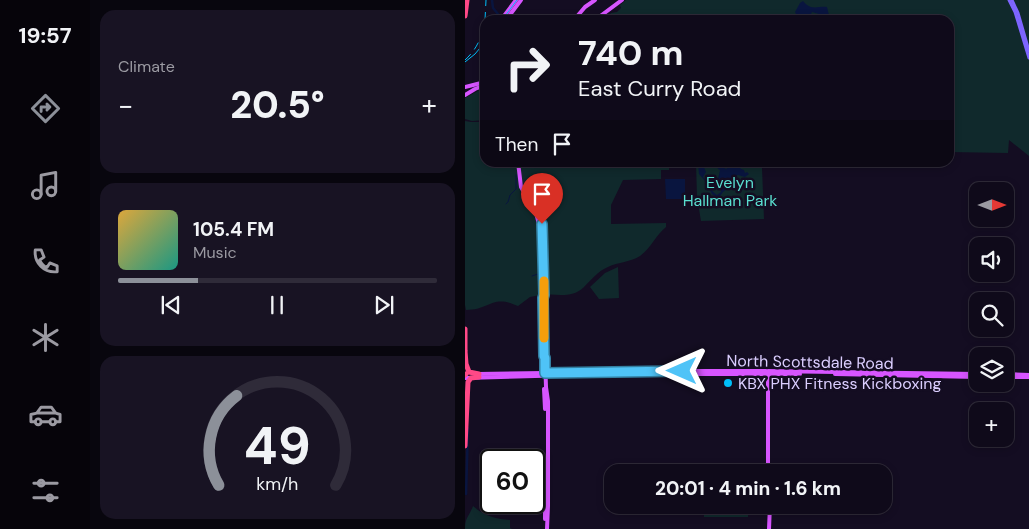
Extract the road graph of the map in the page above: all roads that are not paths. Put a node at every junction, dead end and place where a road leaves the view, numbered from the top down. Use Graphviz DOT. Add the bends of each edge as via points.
graph roads {
  1 [pos="467,0"];
  2 [pos="516,0"];
  3 [pos="521,0"];
  4 [pos="595,0"];
  5 [pos="622,0"];
  6 [pos="1011,0"];
  7 [pos="505,15"];
  8 [pos="510,15"];
  9 [pos="578,15"];
  10 [pos="602,15"];
  11 [pos="465,16"];
  12 [pos="1029,52"];
  13 [pos="1029,58"];
  14 [pos="480,84"];
  15 [pos="480,86"];
  16 [pos="465,87"];
  17 [pos="465,95"];
  18 [pos="520,167"];
  19 [pos="465,329"];
  20 [pos="465,351"];
  21 [pos="466,364"];
  22 [pos="769,372"];
  23 [pos="620,373"];
  24 [pos="544,375"];
  25 [pos="969,375"];
  26 [pos="465,376"];
  27 [pos="479,376"];
  28 [pos="488,376"];
  29 [pos="551,376"];
  30 [pos="1014,376"];
  31 [pos="1029,376"];
  32 [pos="467,390"];
  33 [pos="548,401"];
  34 [pos="465,446"];
  35 [pos="769,464"];
  36 [pos="769,514"];
  37 [pos="546,529"];
  38 [pos="769,529"];
  1 -- 11 [label="highway"];
  2 -- 7 [label="main road"];
  3 -- 8 [label="main road"];
  4 -- 9 [label="main road"];
  5 -- 10 [label="main road"];
  6 -- 12 [label="main road"];
  6 -- 13 [label="main road"];
  14 -- 16 [label="main road"];
  15 -- 17 [label="main road"];
  18 -- 24 [label="main road" via="525,189 542,224"];
  19 -- 20 [label="highway"];
  20 -- 21 [label="highway"];
  21 -- 26 [label="highway"];
  21 -- 27 [label="highway" via="469,373"];
  22 -- 23 [label="main road, North Scottsdale Road"];
  22 -- 25 [label="main road, North Scottsdale Road"];
  22 -- 35 [label="main road"];
  23 -- 24 [label="main road, North Scottsdale Road"];
  23 -- 29 [label="main road, North Scottsdale Road"];
  24 -- 28 [label="main road, North Scottsdale Road"];
  24 -- 28 [label="main road, North Scottsdale Road"];
  24 -- 29 [label="main road, North Scottsdale Road"];
  24 -- 33 [label="main road"];
  24 -- 37 [label="main road"];
  26 -- 27 [label="main road, North Scottsdale Road"];
  26 -- 32 [label="highway"];
  27 -- 28 [label="main road, North Scottsdale Road"];
  27 -- 32 [label="highway" via="469,380"];
  29 -- 33 [label="main road" via="548,378"];
  30 -- 31 [label="main road"];
  32 -- 34 [label="highway"];
  33 -- 37 [label="main road"];
  36 -- 38 [label="main road"];
}
